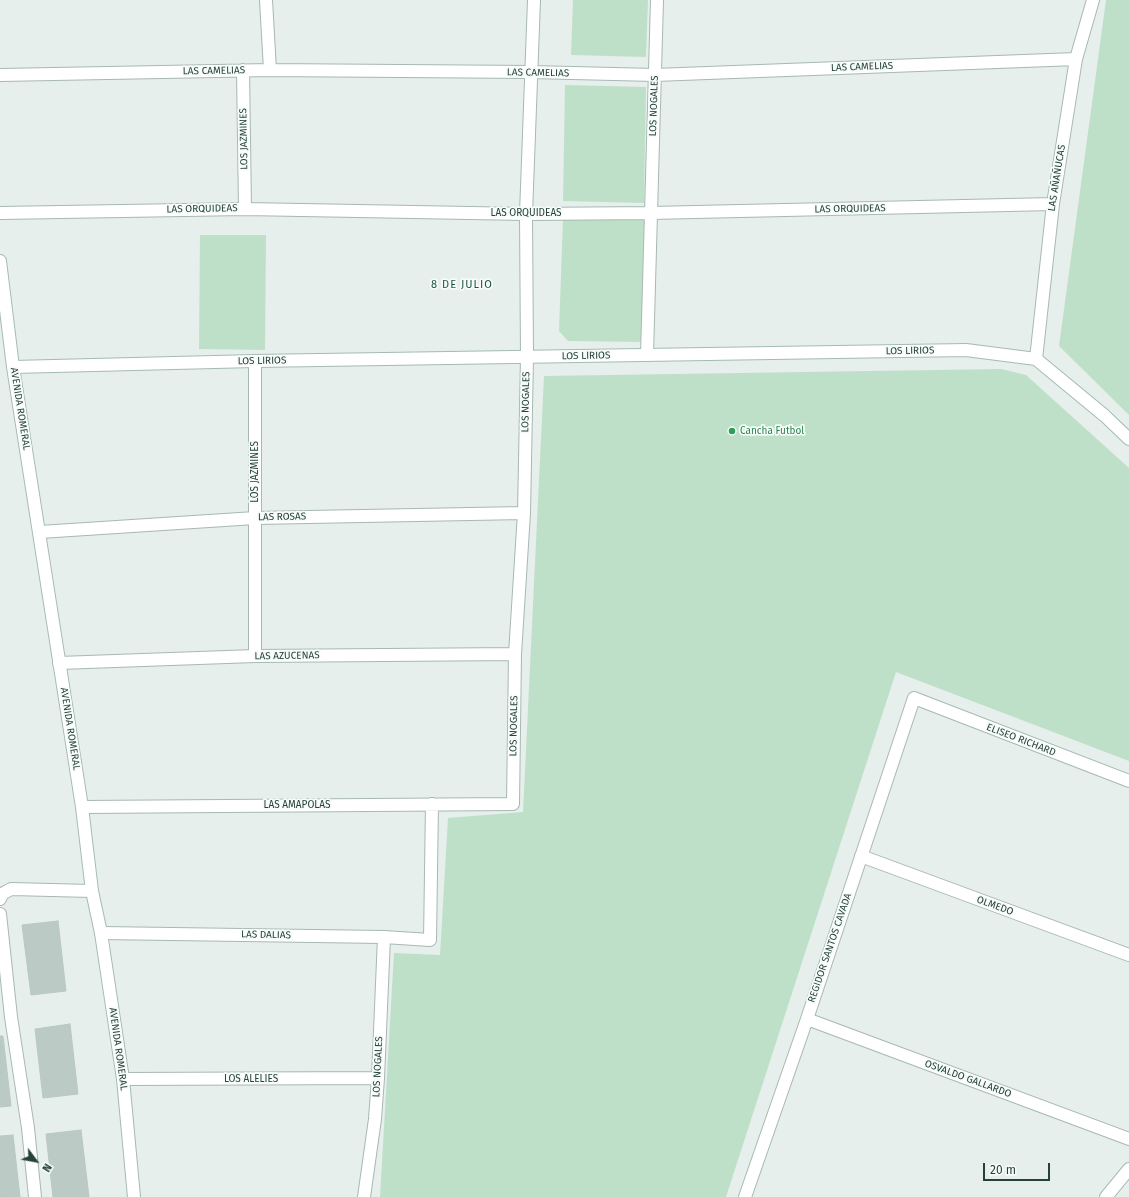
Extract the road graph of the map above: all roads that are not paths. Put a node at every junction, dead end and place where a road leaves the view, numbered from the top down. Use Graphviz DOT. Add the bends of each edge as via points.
graph roads {
  1 [pos="266,0"];
  2 [pos="534,0"];
  3 [pos="657,0"];
  4 [pos="1093,0"];
  5 [pos="1076,59"];
  6 [pos="244,70"];
  7 [pos="270,70"];
  8 [pos="531,72"];
  9 [pos="0,74"];
  10 [pos="655,75"];
  11 [pos="1052,204"];
  12 [pos="245,209"];
  13 [pos="0,213"];
  14 [pos="651,213"];
  15 [pos="526,214"];
  16 [pos="0,261"];
  17 [pos="647,355"];
  18 [pos="527,357"];
  19 [pos="1036,359"];
  20 [pos="255,361"];
  21 [pos="13,367"];
  22 [pos="1129,439"];
  23 [pos="524,513"];
  24 [pos="254,518"];
  25 [pos="40,532"];
  26 [pos="515,654"];
  27 [pos="255,656"];
  28 [pos="59,663"];
  29 [pos="914,698"];
  30 [pos="1129,781"];
  31 [pos="432,804"];
  32 [pos="513,804"];
  33 [pos="82,807"];
  34 [pos="861,856"];
  35 [pos="92,891"];
  36 [pos="0,899"];
  37 [pos="0,914"];
  38 [pos="101,933"];
  39 [pos="384,937"];
  40 [pos="1129,955"];
  41 [pos="807,1019"];
  42 [pos="378,1078"];
  43 [pos="123,1079"];
  44 [pos="1129,1139"];
  45 [pos="1129,1169"];
  46 [pos="35,1197"];
  47 [pos="134,1197"];
  48 [pos="364,1197"];
  49 [pos="745,1197"];
  50 [pos="1106,1197"];
  1 -- 7 [label="street"];
  2 -- 8 [label="street, LOS NOGALES"];
  3 -- 10 [label="street, LOS NOGALES"];
  4 -- 5 [label="street, LAS AÑAÑUCAS"];
  5 -- 10 [label="street, LAS CAMELIAS"];
  5 -- 11 [label="street, LAS AÑAÑUCAS"];
  6 -- 7 [label="street, LAS CAMELIAS"];
  6 -- 9 [label="street, LAS CAMELIAS"];
  6 -- 12 [label="street, LOS JAZMINES"];
  7 -- 8 [label="street, LAS CAMELIAS"];
  8 -- 10 [label="street, LAS CAMELIAS"];
  8 -- 15 [label="street, LOS NOGALES"];
  10 -- 14 [label="street, LOS NOGALES"];
  11 -- 14 [label="street, LAS ORQUIDEAS"];
  11 -- 19 [label="street, LAS AÑAÑUCAS"];
  12 -- 13 [label="street, LAS ORQUIDEAS"];
  12 -- 15 [label="street, LAS ORQUIDEAS"];
  14 -- 15 [label="street, LAS ORQUIDEAS"];
  14 -- 17 [label="street, LOS NOGALES"];
  15 -- 18 [label="street, LOS NOGALES"];
  16 -- 21 [label="street, AVENIDA ROMERAL"];
  17 -- 18 [label="street, LOS LIRIOS"];
  17 -- 19 [label="street, LOS LIRIOS" via="966,350"];
  18 -- 20 [label="street, LOS LIRIOS"];
  18 -- 23 [label="street, LOS NOGALES"];
  19 -- 22 [label="street"];
  20 -- 21 [label="street, LOS LIRIOS"];
  20 -- 24 [label="street, LOS JAZMINES"];
  21 -- 25 [label="street, AVENIDA ROMERAL"];
  23 -- 24 [label="street, LAS ROSAS"];
  23 -- 26 [label="street, LOS NOGALES"];
  24 -- 25 [label="street, LAS ROSAS"];
  24 -- 27 [label="street, LOS JAZMINES"];
  25 -- 28 [label="street, AVENIDA ROMERAL"];
  26 -- 27 [label="street, LAS AZUCENAS"];
  26 -- 32 [label="street, LOS NOGALES"];
  27 -- 28 [label="street, LAS AZUCENAS"];
  28 -- 33 [label="street, AVENIDA ROMERAL"];
  29 -- 30 [label="street, ELISEO RICHARD"];
  29 -- 34 [label="street, REGIDOR SANTOS CAVADA"];
  31 -- 32 [label="street, LAS AMAPOLAS"];
  31 -- 33 [label="street, LAS AMAPOLAS"];
  31 -- 39 [label="street, LAS DALIAS" via="430,940"];
  33 -- 35 [label="street, AVENIDA ROMERAL"];
  34 -- 40 [label="street, OLMEDO"];
  34 -- 41 [label="street, REGIDOR SANTOS CAVADA"];
  35 -- 36 [label="street" via="11,889 2,894"];
  35 -- 38 [label="street, AVENIDA ROMERAL"];
  37 -- 46 [label="street"];
  38 -- 39 [label="street, LAS DALIAS"];
  38 -- 43 [label="street, AVENIDA ROMERAL"];
  39 -- 42 [label="street, LOS NOGALES"];
  41 -- 44 [label="street, OSVALDO GALLARDO"];
  41 -- 49 [label="street, REGIDOR SANTOS CAVADA"];
  42 -- 43 [label="street, LOS ALELIES"];
  42 -- 48 [label="street, LOS NOGALES"];
  43 -- 47 [label="street, AVENIDA ROMERAL"];
  45 -- 50 [label="street"];
}
